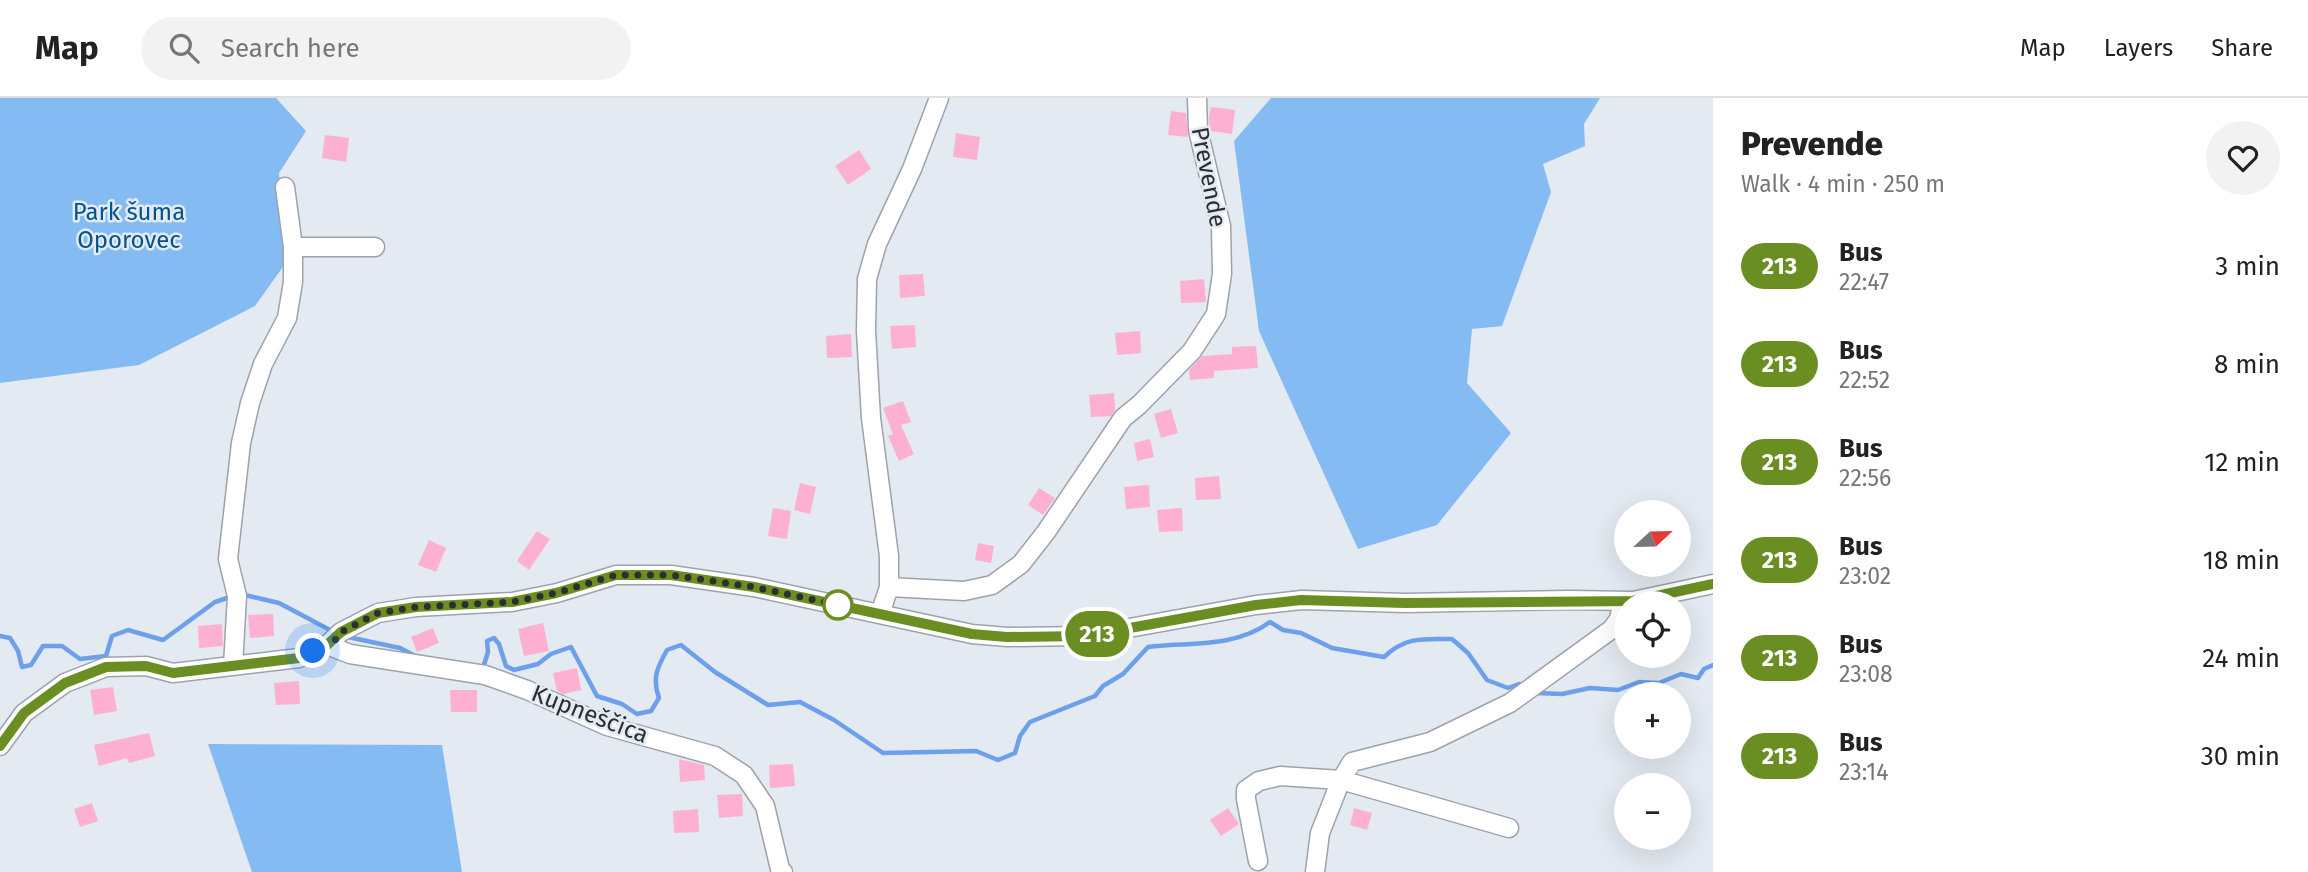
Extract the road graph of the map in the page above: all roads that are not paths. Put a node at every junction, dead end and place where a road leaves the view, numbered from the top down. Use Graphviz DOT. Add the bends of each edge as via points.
graph roads {
  1 [pos="939,98"];
  2 [pos="1197,98"];
  3 [pos="285,187"];
  4 [pos="293,247"];
  5 [pos="375,247"];
  6 [pos="1713,584"];
  7 [pos="889,587"];
  8 [pos="1680,591"];
  9 [pos="1614,601"];
  10 [pos="880,614"];
  11 [pos="1614,626"];
  12 [pos="334,639"];
  13 [pos="233,666"];
  14 [pos="0,746"];
  15 [pos="1341,780"];
  16 [pos="1509,828"];
  17 [pos="1258,861"];
  18 [pos="783,872"];
  19 [pos="1315,872"];
  1 -- 7 [label="street" via="877,244 867,279 871,418"];
  2 -- 7 [label="street, Prevende" via="1198,130 1221,226 1222,274 1216,314 1192,351 1124,418 1021,564 992,584 964,591"];
  3 -- 4 [label="street"];
  4 -- 5 [label="street"];
  4 -- 13 [label="street" via="287,318 263,364 241,443 228,559 237,596"];
  6 -- 8 [label="street"];
  7 -- 10 [label="street"];
  9 -- 10 [label="street" via="1301,600 1086,636 972,634"];
  10 -- 12 [label="street" via="754,587 671,575 616,575 512,602 378,613"];
  11 -- 15 [label="street" via="1510,704 1430,742 1352,762"];
  12 -- 13 [label="street" via="299,658"];
  12 -- 18 [label="street, Kupneščica" via="350,654 485,675 607,726 715,756 744,775 765,806"];
  13 -- 14 [label="street" via="173,673 146,666 106,667 65,683 24,713"];
  15 -- 16 [label="street"];
  15 -- 17 [label="street" via="1280,776 1259,781 1247,790"];
  15 -- 19 [label="street" via="1320,833"];
}
